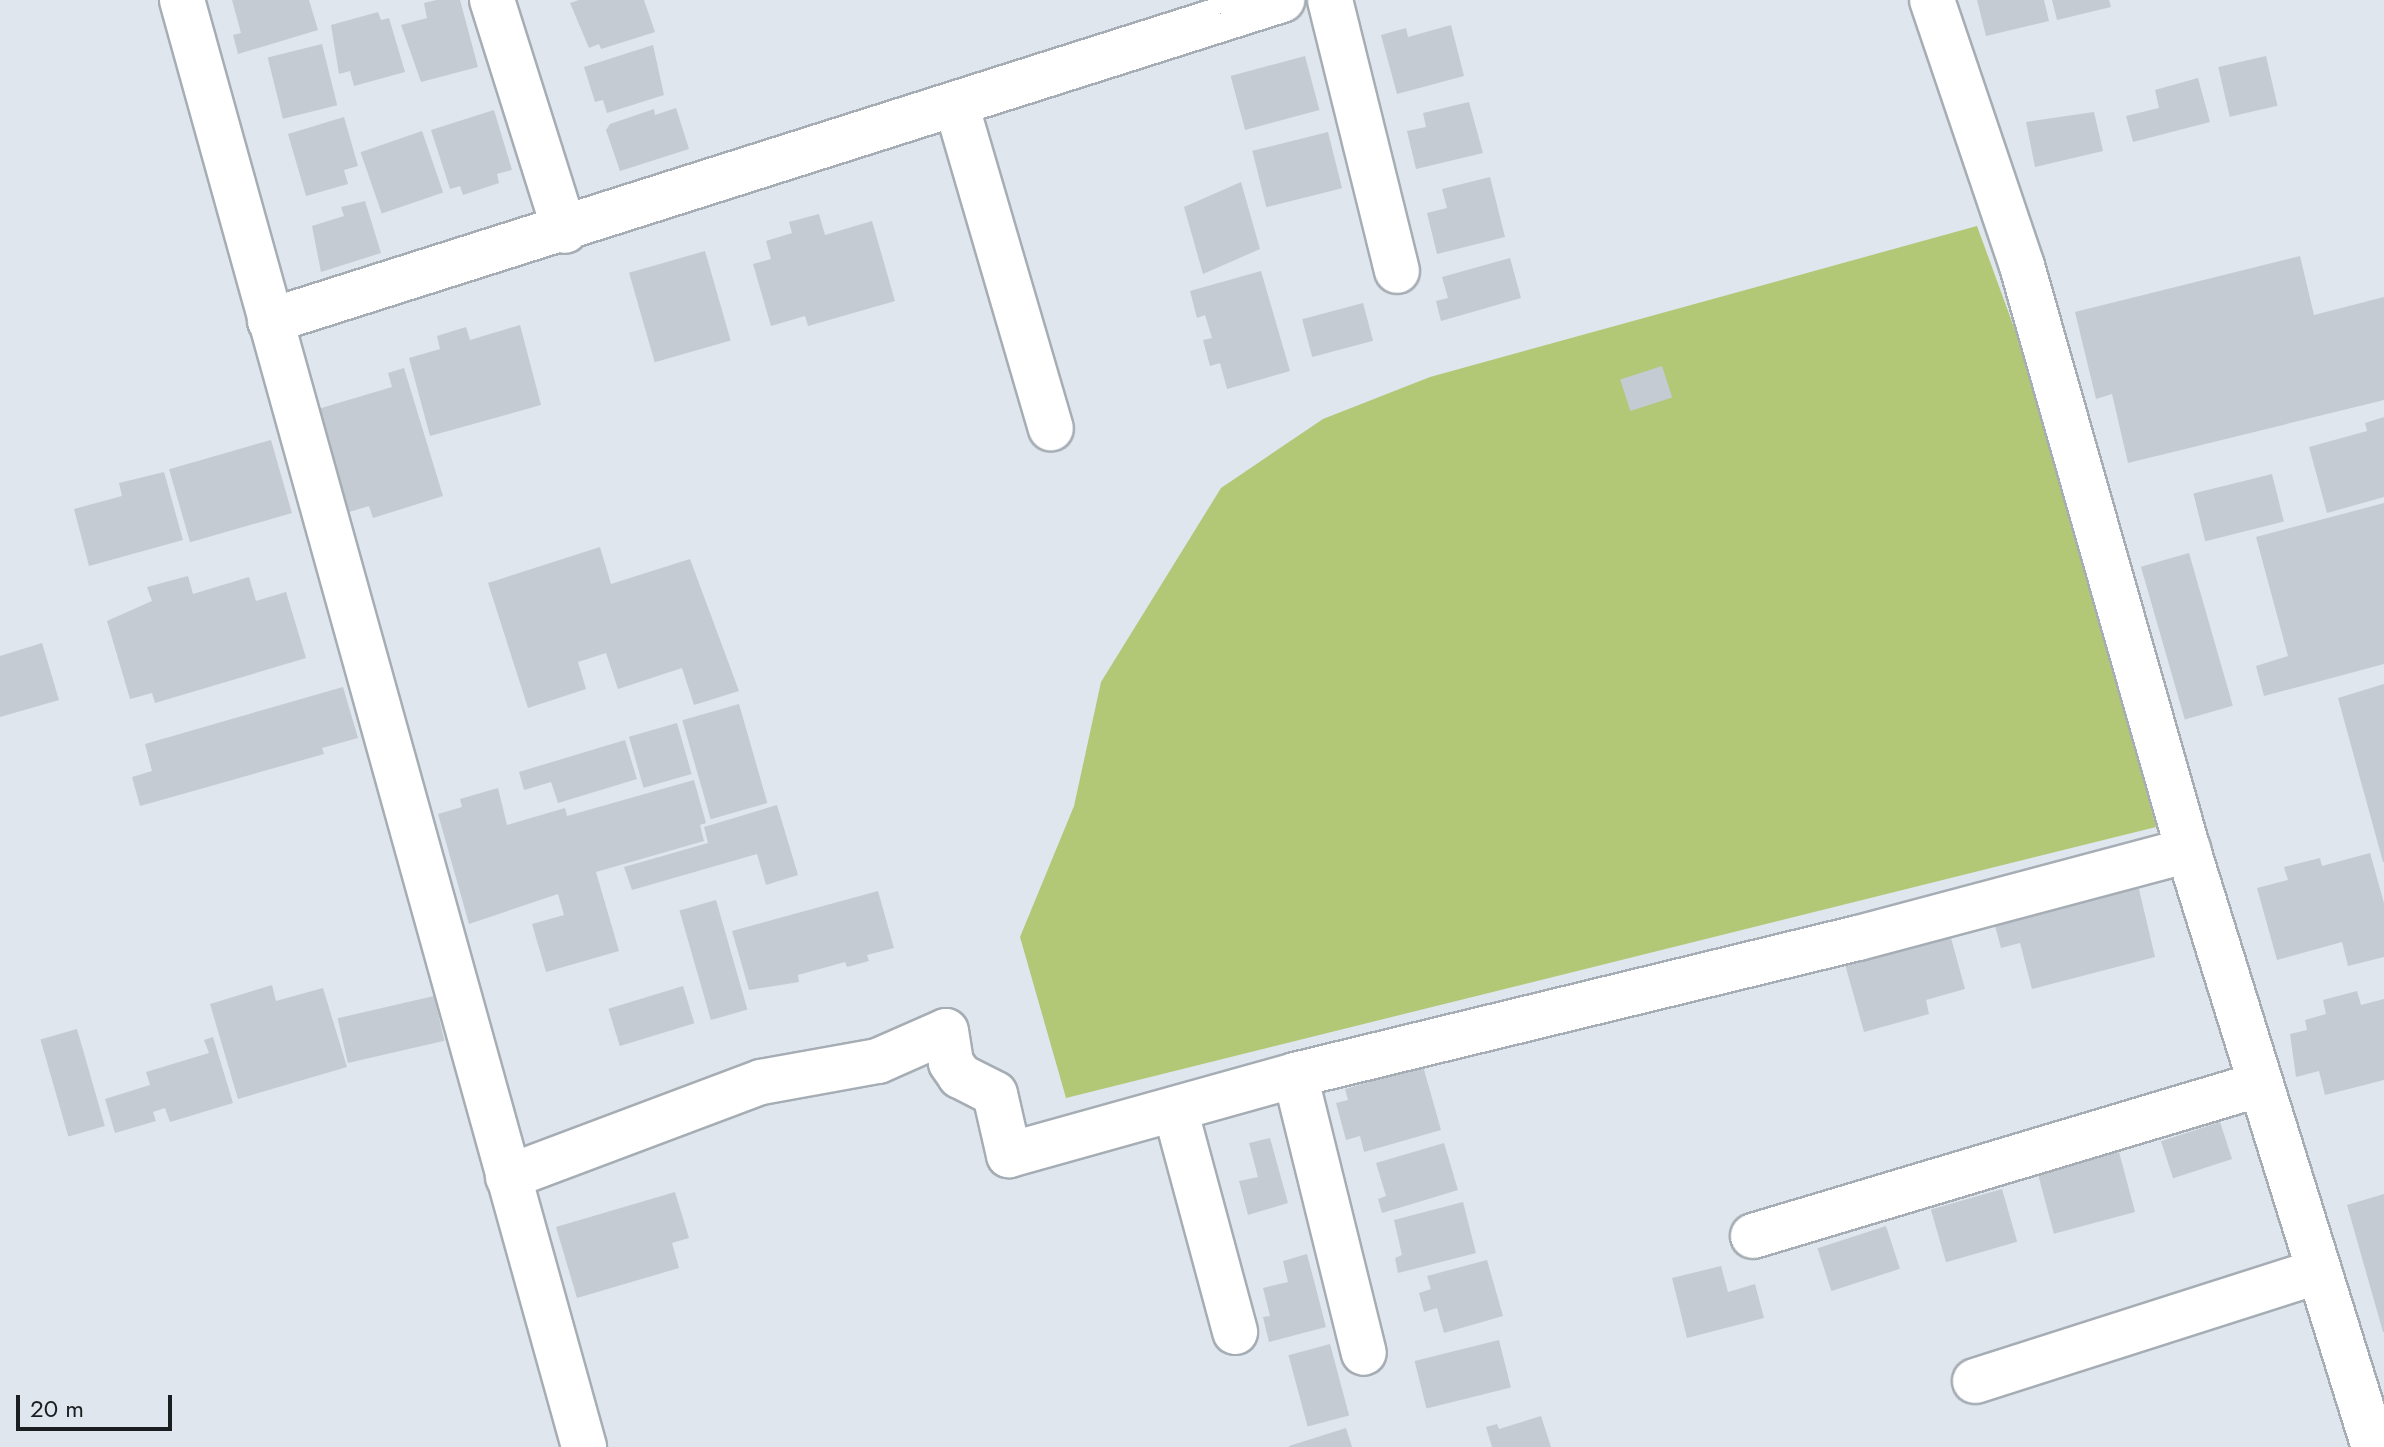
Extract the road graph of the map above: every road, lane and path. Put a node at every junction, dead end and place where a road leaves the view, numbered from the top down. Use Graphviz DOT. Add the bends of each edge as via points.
graph roads {
  1 [pos="182,0"];
  2 [pos="492,0"];
  3 [pos="1282,0"];
  4 [pos="1330,0"];
  5 [pos="1932,0"];
  6 [pos="956,104"];
  7 [pos="565,231"];
  8 [pos="1397,271"];
  9 [pos="270,321"];
  10 [pos="1051,428"];
  11 [pos="2188,850"];
  12 [pos="1295,1075"];
  13 [pos="2261,1084"];
  14 [pos="1175,1109"];
  15 [pos="508,1177"];
  16 [pos="1753,1236"];
  17 [pos="2319,1271"];
  18 [pos="1235,1332"];
  19 [pos="1364,1353"];
  20 [pos="1975,1381"];
  21 [pos="584,1447"];
  22 [pos="2374,1447"];
  1 -- 9 [label="street"];
  2 -- 7 [label="street"];
  3 -- 6 [label="street"];
  4 -- 8 [label="street"];
  5 -- 11 [label="street" via="2022,266"];
  6 -- 7 [label="street"];
  6 -- 10 [label="street"];
  7 -- 9 [label="street"];
  9 -- 15 [label="street"];
  11 -- 12 [label="street" via="1858,938"];
  11 -- 13 [label="street"];
  12 -- 14 [label="street"];
  12 -- 19 [label="street"];
  13 -- 16 [label="street"];
  13 -- 17 [label="street"];
  14 -- 15 [label="street" via="1009,1155 995,1094 960,1076 951,1063 946,1031 878,1061 761,1082"];
  14 -- 18 [label="street"];
  15 -- 21 [label="street"];
  17 -- 20 [label="street"];
  17 -- 22 [label="street"];
}
